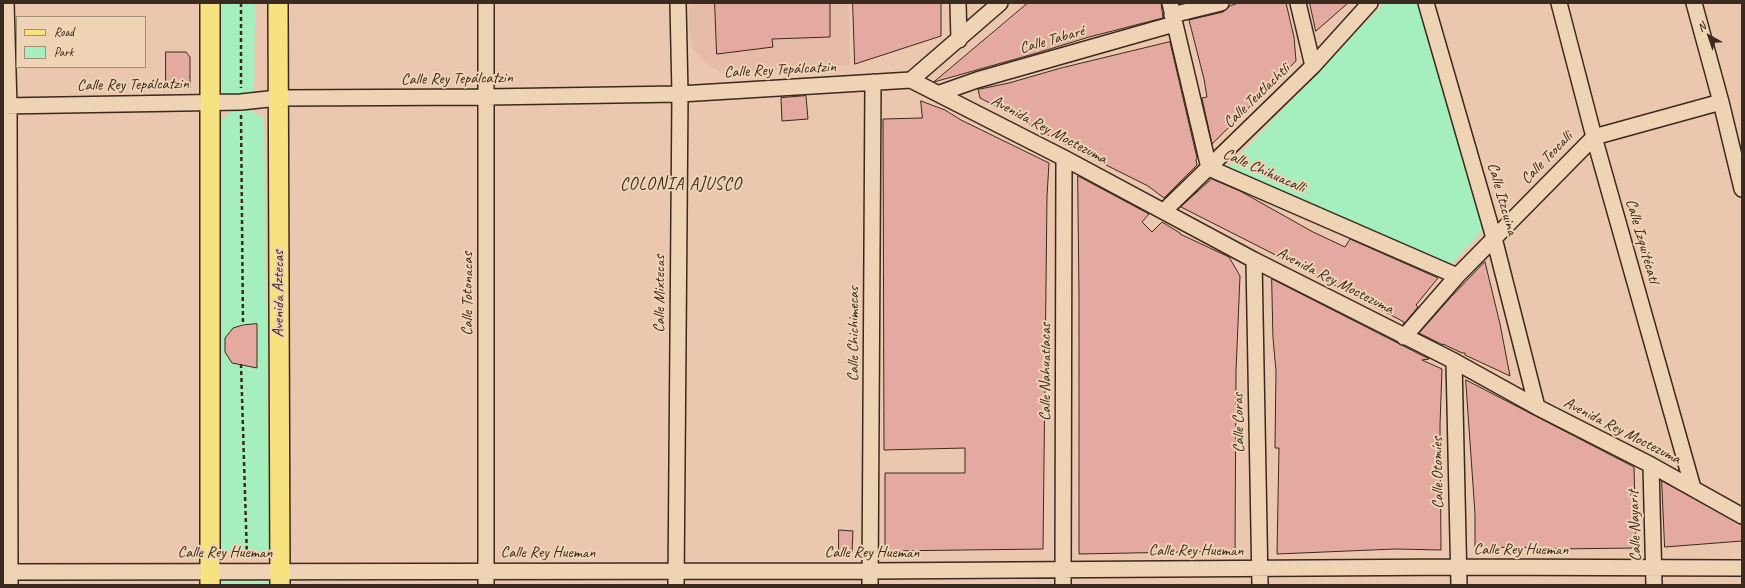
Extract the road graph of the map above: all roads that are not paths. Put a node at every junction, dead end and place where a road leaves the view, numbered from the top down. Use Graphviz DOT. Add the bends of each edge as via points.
graph roads {
  1 [pos="6,3"];
  2 [pos="210,3"];
  3 [pos="278,3"];
  4 [pos="486,3"];
  5 [pos="678,3"];
  6 [pos="958,3"];
  7 [pos="1000,3"];
  8 [pos="1221,3"];
  9 [pos="1298,3"];
  10 [pos="1370,3"];
  11 [pos="1426,3"];
  12 [pos="1559,3"];
  13 [pos="1694,3"];
  14 [pos="1172,14"];
  15 [pos="959,40"];
  16 [pos="1313,66"];
  17 [pos="911,80"];
  18 [pos="873,82"];
  19 [pos="940,93"];
  20 [pos="680,94"];
  21 [pos="486,97"];
  22 [pos="278,98"];
  23 [pos="210,102"];
  24 [pos="1721,102"];
  25 [pos="6,106"];
  26 [pos="1594,136"];
  27 [pos="1064,158"];
  28 [pos="1210,168"];
  29 [pos="1742,189"];
  30 [pos="1164,211"];
  31 [pos="1494,238"];
  32 [pos="1254,260"];
  33 [pos="1457,276"];
  34 [pos="1404,337"];
  35 [pos="1454,361"];
  36 [pos="1537,407"];
  37 [pos="1651,466"];
  38 [pos="1693,488"];
  39 [pos="1742,516"];
  40 [pos="1459,567"];
  41 [pos="1654,568"];
  42 [pos="1742,568"];
  43 [pos="1063,569"];
  44 [pos="1260,569"];
  45 [pos="8,576"];
  46 [pos="210,578"];
  47 [pos="280,578"];
  48 [pos="486,578"];
  49 [pos="676,578"];
  50 [pos="870,578"];
  51 [pos="1063,585"];
  52 [pos="1260,585"];
  53 [pos="1459,585"];
  54 [pos="1654,585"];
  1 -- 25 [label="street"];
  2 -- 23 [label="main road"];
  3 -- 22 [label="main road, Avenida Aztecas"];
  4 -- 21 [label="street, Calle Totonacas"];
  5 -- 20 [label="street, Calle Mixtecas"];
  6 -- 15 [label="street"];
  7 -- 15 [label="street"];
  8 -- 14 [label="street, Calle Tabaré"];
  9 -- 16 [label="street"];
  10 -- 16 [label="street, Calle Teutlachtli"];
  11 -- 31 [label="street, Calle Itzcuina"];
  12 -- 26 [label="street, Calle Izquitécatl"];
  13 -- 24 [label="street"];
  14 -- 19 [label="street, Calle Tabaré"];
  14 -- 28 [label="street, Calle Chihuacalli"];
  15 -- 17 [label="street"];
  16 -- 28 [label="street, Calle Teutlachtli"];
  17 -- 18 [label="street, Calle Rey Tepálcatzin"];
  17 -- 19 [label="street, Avenida Rey Moctezuma"];
  18 -- 20 [label="street, Calle Rey Tepálcatzin"];
  18 -- 50 [label="street, Calle Chichimecas"];
  19 -- 27 [label="street, Avenida Rey Moctezuma"];
  20 -- 21 [label="street, Calle Rey Tepálcatzin"];
  20 -- 49 [label="street, Calle Mixtecas"];
  21 -- 22 [label="street, Calle Rey Tepálcatzin"];
  21 -- 48 [label="street, Calle Totonacas"];
  22 -- 23 [label="street, Calle Rey Tepálcatzin"];
  22 -- 47 [label="main road, Avenida Aztecas"];
  23 -- 25 [label="street, Calle Rey Tepálcatzin"];
  23 -- 46 [label="main road"];
  24 -- 26 [label="street, Calle Teocalli"];
  24 -- 29 [label="street"];
  25 -- 45 [label="street"];
  26 -- 31 [label="street, Calle Teocalli"];
  26 -- 38 [label="street, Calle Izquitécatl"];
  27 -- 30 [label="street, Avenida Rey Moctezuma"];
  27 -- 43 [label="street, Calle Nahuatlacas"];
  28 -- 30 [label="street, Calle Teutlachtli"];
  28 -- 33 [label="street, Calle Chihuacalli"];
  30 -- 32 [label="street, Avenida Rey Moctezuma"];
  31 -- 33 [label="street, Calle Teocalli"];
  31 -- 36 [label="street, Calle Itzcuina"];
  32 -- 34 [label="street, Avenida Rey Moctezuma"];
  32 -- 44 [label="street, Calle Coras"];
  33 -- 34 [label="street, Calle Teocalli"];
  34 -- 35 [label="street, Avenida Rey Moctezuma"];
  35 -- 36 [label="street, Avenida Rey Moctezuma"];
  35 -- 40 [label="street, Calle Otomíes"];
  36 -- 37 [label="street, Avenida Rey Moctezuma"];
  37 -- 38 [label="street, Avenida Rey Moctezuma"];
  37 -- 41 [label="street, Calle Nayarit"];
  38 -- 39 [label="street, Avenida Rey Moctezuma"];
  40 -- 41 [label="street, Calle Rey Hueman"];
  40 -- 44 [label="street, Calle Rey Hueman"];
  40 -- 53 [label="street, Calle Otomíes"];
  41 -- 42 [label="street, Calle Rey Hueman"];
  41 -- 54 [label="street, Calle Nayarit"];
  43 -- 44 [label="street, Calle Rey Hueman"];
  43 -- 50 [label="street, Calle Rey Hueman"];
  43 -- 51 [label="street, Calle Nahuatlacas"];
  44 -- 52 [label="street, Calle Coras"];
  45 -- 46 [label="street, Calle Rey Hueman"];
  46 -- 47 [label="street, Calle Rey Hueman"];
  47 -- 48 [label="street, Calle Rey Hueman"];
  48 -- 49 [label="street, Calle Rey Hueman"];
  49 -- 50 [label="street, Calle Rey Hueman"];
}
